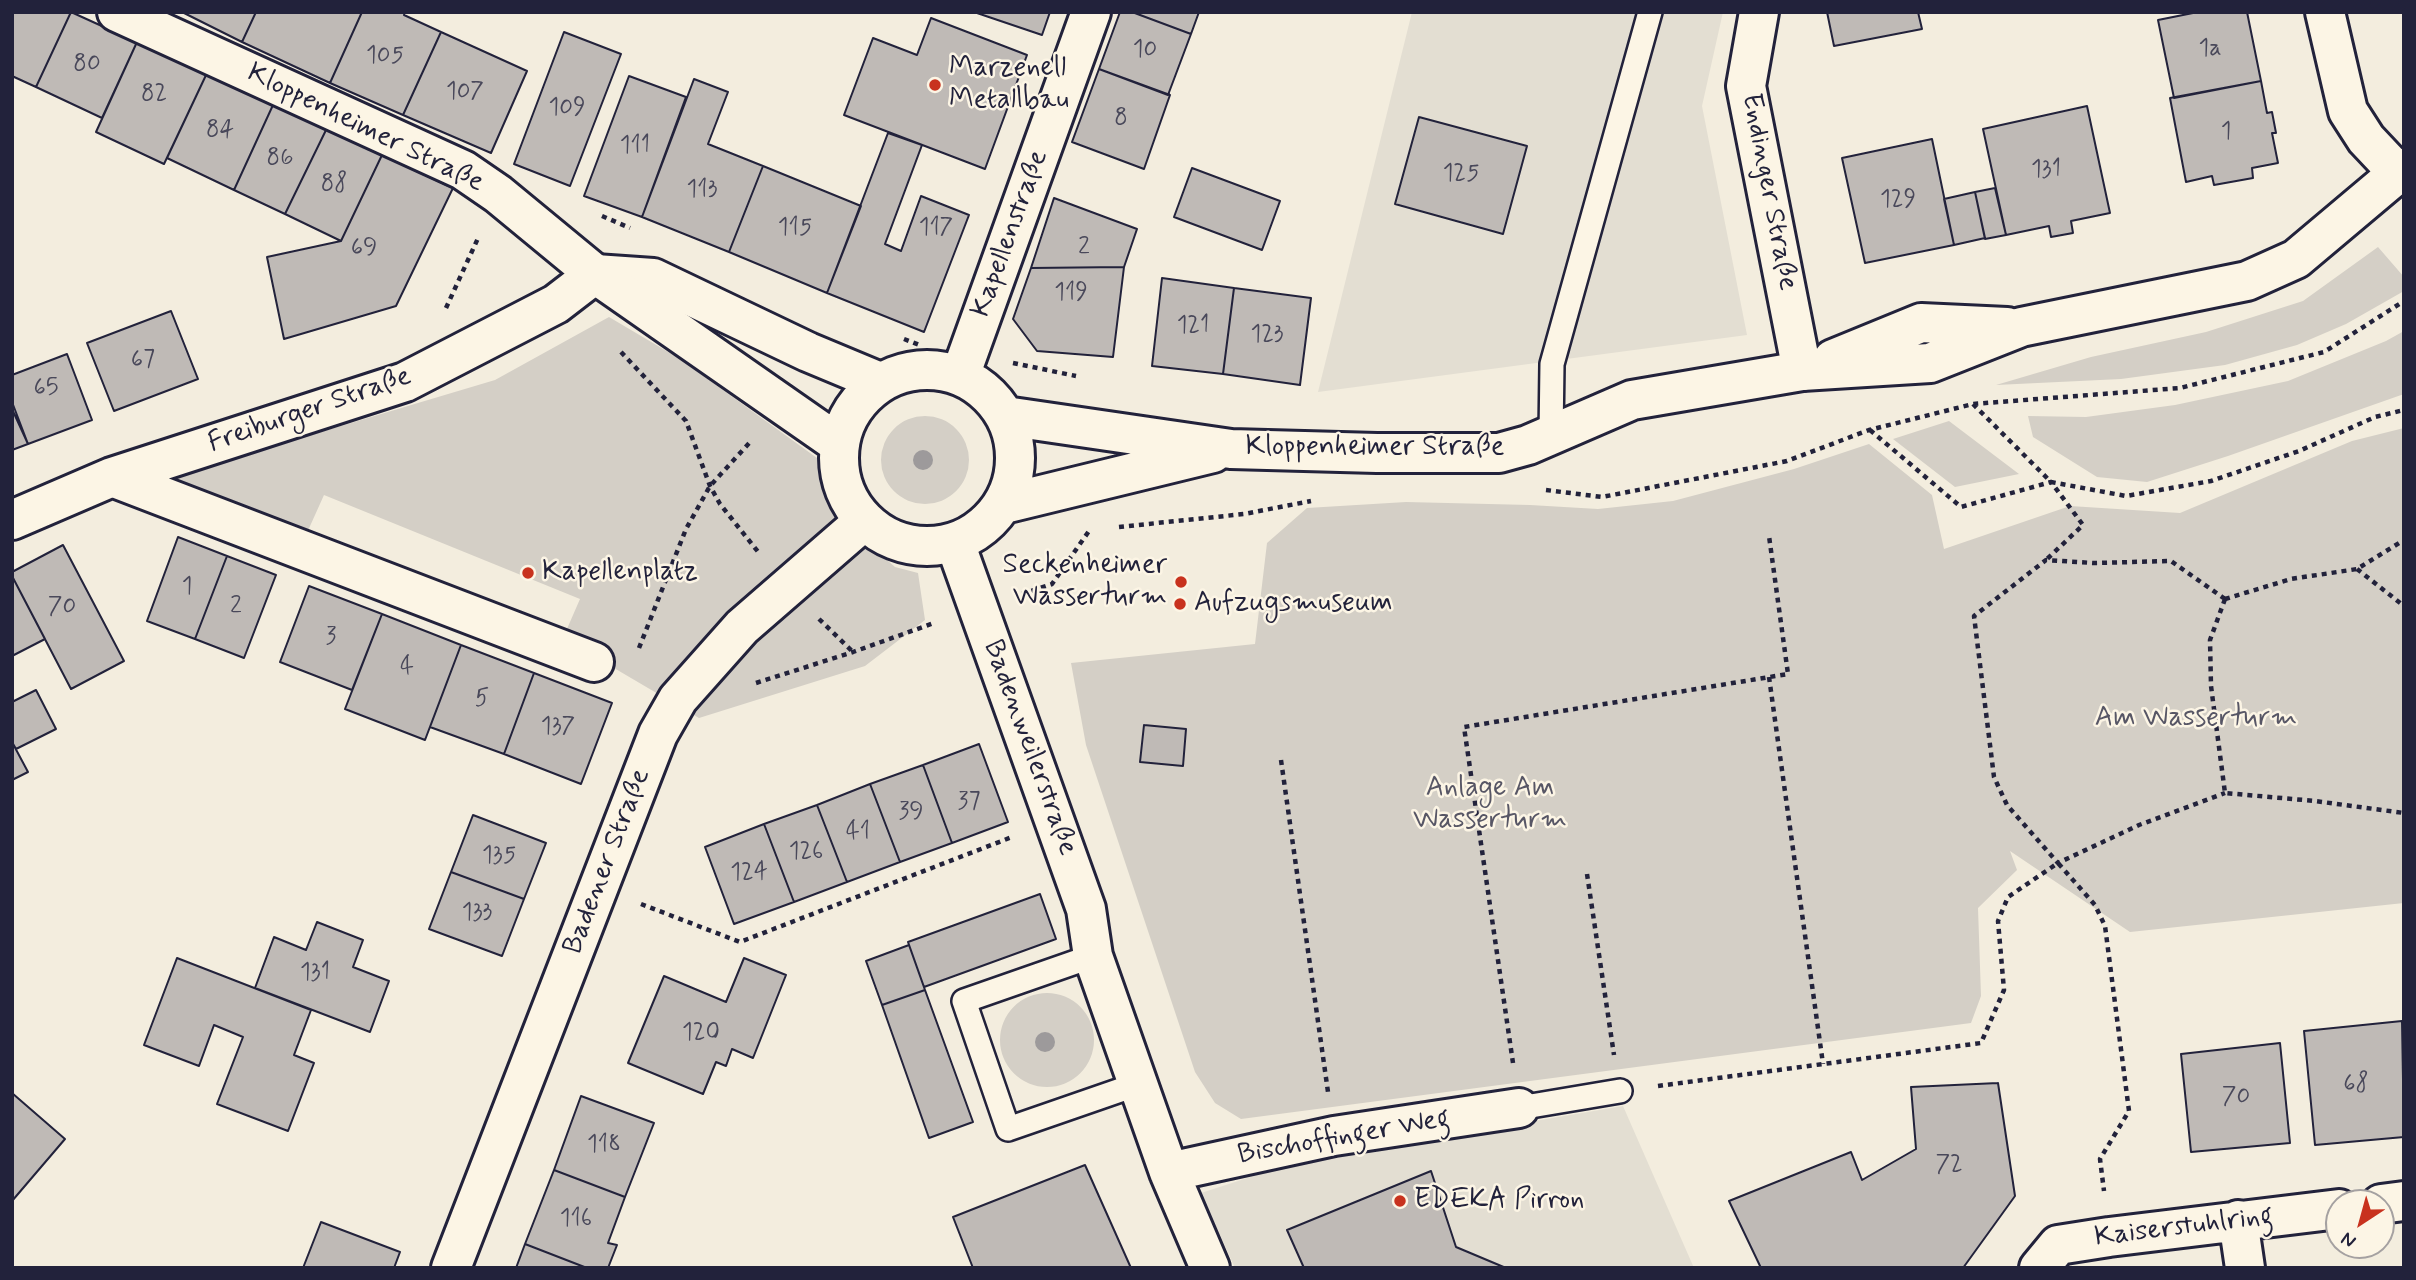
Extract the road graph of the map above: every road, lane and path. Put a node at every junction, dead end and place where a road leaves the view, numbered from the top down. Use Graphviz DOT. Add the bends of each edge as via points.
graph roads {
  1 [pos="117,12"];
  2 [pos="1091,12"];
  3 [pos="1650,12"];
  4 [pos="1759,12"];
  5 [pos="2325,12"];
  6 [pos="2401,170"];
  7 [pos="498,194"];
  8 [pos="595,274"];
  9 [pos="2404,301"];
  10 [pos="444,315"];
  11 [pos="618,349"];
  12 [pos="1802,371"];
  13 [pos="960,376"];
  14 [pos="880,382"];
  15 [pos="779,400"];
  16 [pos="1973,404"];
  17 [pos="2404,410"];
  18 [pos="1005,416"];
  19 [pos="1869,430"];
  20 [pos="1551,436"];
  21 [pos="839,444"];
  22 [pos="1231,449"];
  23 [pos="112,477"];
  24 [pos="2051,482"];
  25 [pos="710,486"];
  26 [pos="1539,489"];
  27 [pos="1324,498"];
  28 [pos="1004,504"];
  29 [pos="12,520"];
  30 [pos="864,521"];
  31 [pos="1115,527"];
  32 [pos="1090,530"];
  33 [pos="1769,536"];
  34 [pos="2404,540"];
  35 [pos="956,543"];
  36 [pos="2046,560"];
  37 [pos="2357,569"];
  38 [pos="2225,599"];
  39 [pos="2404,606"];
  40 [pos="980,607"];
  41 [pos="638,649"];
  42 [pos="853,652"];
  43 [pos="594,662"];
  44 [pos="1769,677"];
  45 [pos="1281,760"];
  46 [pos="2225,793"];
  47 [pos="2404,813"];
  48 [pos="1021,834"];
  49 [pos="2058,863"];
  50 [pos="1587,874"];
  51 [pos="599,887"];
  52 [pos="1093,956"];
  53 [pos="1823,1064"];
  54 [pos="1138,1084"];
  55 [pos="1619,1091"];
  56 [pos="1519,1108"];
  57 [pos="1334,1136"];
  58 [pos="1169,1172"];
  59 [pos="2325,1211"];
  60 [pos="2238,1220"];
  61 [pos="2109,1237"];
  62 [pos="450,1268"];
  63 [pos="1210,1268"];
  64 [pos="2039,1268"];
  65 [pos="2245,1268"];
  1 -- 7 [label="street, Kloppenheimer Straße" via="463,170"];
  2 -- 13 [label="street, Kapellenstraße"];
  3 -- 20 [label="lane" via="1552,364"];
  4 -- 12 [label="street, Endinger Straße" via="1746,86"];
  5 -- 6 [label="street" via="2348,111 2366,139"];
  6 -- 12 [label="street, Kloppenheimer Straße" via="2297,259 2247,281 2021,327 1930,363"];
  7 -- 8 [label="street, Kloppenheimer Straße"];
  7 -- 10 [label="path"];
  8 -- 14 [label="street" via="653,278"];
  8 -- 15 [label="street, Kloppenheimer Straße"];
  8 -- 23 [label="street, Freiburger Straße" via="556,304 405,382"];
  9 -- 16 [label="path" via="2324,352 2180,388"];
  11 -- 25 [label="path" via="686,421"];
  12 -- 20 [label="street, Kloppenheimer Straße" via="1632,401"];
  13 -- 14 [label="street" via="933,370 906,372"];
  13 -- 18 [label="street" via="986,392"];
  14 -- 21 [label="street" via="861,398"];
  15 -- 21 [label="street, Kloppenheimer Straße"];
  15 -- 25 [label="path" via="750,442"];
  16 -- 19 [label="path"];
  16 -- 24 [label="path"];
  17 -- 24 [label="path" via="2211,481 2126,496"];
  18 -- 22 [label="street, Kloppenheimer Straße"];
  18 -- 28 [label="street" via="1015,445 1014,475"];
  19 -- 24 [label="path" via="1961,507"];
  19 -- 26 [label="path" via="1787,461 1602,497"];
  20 -- 22 [label="street, Kloppenheimer Straße" via="1499,453"];
  21 -- 30 [label="street" via="839,472 848,498"];
  22 -- 28 [label="street, Kloppenheimer Straße"];
  23 -- 29 [label="street, Freiburger Straße"];
  23 -- 43 [label="street"];
  24 -- 36 [label="path" via="2083,525"];
  25 -- 41 [label="path" via="686,529"];
  27 -- 31 [label="path" via="1244,514"];
  28 -- 35 [label="street" via="983,527"];
  30 -- 35 [label="street" via="907,545"];
  30 -- 51 [label="street, Badener Straße" via="742,627 678,699 658,734"];
  32 -- 40 [label="path" via="1052,584"];
  33 -- 44 [label="path" via="1788,674"];
  34 -- 37 [label="path"];
  35 -- 40 [label="street, Badenweilerstraße"];
  36 -- 38 [label="path" via="2171,561"];
  36 -- 49 [label="path" via="1975,616 1994,777 2007,805"];
  37 -- 38 [label="path" via="2291,579"];
  37 -- 39 [label="path"];
  38 -- 46 [label="path" via="2210,640"];
  40 -- 42 [label="path"];
  40 -- 52 [label="street, Badenweilerstraße" via="1086,909"];
  44 -- 53 [label="path"];
  44 -- 56 [label="path" via="1464,727"];
  45 -- 57 [label="path"];
  46 -- 47 [label="path"];
  46 -- 49 [label="path" via="2139,825"];
  48 -- 51 [label="path" via="740,942"];
  49 -- 53 [label="path" via="2008,897 1998,921 2004,990 1981,1043"];
  49 -- 61 [label="path" via="2095,905 2105,926 2129,1111 2100,1159"];
  50 -- 55 [label="path"];
  51 -- 62 [label="street, Badener Straße"];
  52 -- 54 [label="street, Badenweilerstraße"];
  52 -- 54 [label="lane" via="964,1001 1008,1129"];
  53 -- 55 [label="path"];
  54 -- 58 [label="street, Badenweilerstraße"];
  55 -- 56 [label="lane"];
  56 -- 57 [label="street, Bischoffinger Weg"];
  57 -- 58 [label="street, Bischoffinger Weg"];
  58 -- 63 [label="street, Badenweilerstraße"];
  59 -- 60 [label="street, Kaiserstuhlring"];
  60 -- 61 [label="street, Kaiserstuhlring"];
  60 -- 65 [label="street"];
  61 -- 64 [label="street, Kaiserstuhlring" via="2058,1245"];
}
